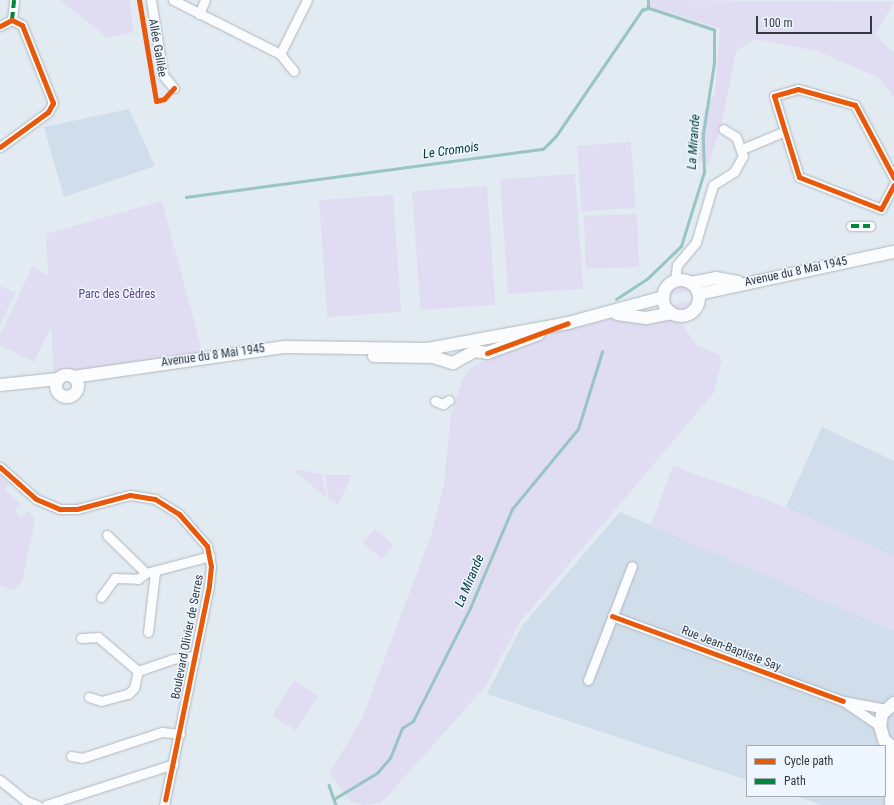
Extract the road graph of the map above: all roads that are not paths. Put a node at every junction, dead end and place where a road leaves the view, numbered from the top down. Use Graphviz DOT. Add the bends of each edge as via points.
graph roads {
  1 [pos="14,0"];
  2 [pos="154,0"];
  3 [pos="173,0"];
  4 [pos="205,0"];
  5 [pos="307,0"];
  6 [pos="198,14"];
  7 [pos="12,20"];
  8 [pos="0,26"];
  9 [pos="280,54"];
  10 [pos="294,71"];
  11 [pos="174,88"];
  12 [pos="723,129"];
  13 [pos="783,132"];
  14 [pos="0,147"];
  15 [pos="742,149"];
  16 [pos="894,178"];
  17 [pos="894,185"];
  18 [pos="851,226"];
  19 [pos="870,226"];
  20 [pos="894,252"];
  21 [pos="675,281"];
  22 [pos="747,282"];
  23 [pos="692,283"];
  24 [pos="699,294"];
  25 [pos="664,297"];
  26 [pos="672,313"];
  27 [pos="598,316"];
  28 [pos="568,322"];
  29 [pos="436,352"];
  30 [pos="76,382"];
  31 [pos="58,384"];
  32 [pos="0,385"];
  33 [pos="0,393"];
  34 [pos="449,400"];
  35 [pos="435,401"];
  36 [pos="0,467"];
  37 [pos="107,535"];
  38 [pos="210,556"];
  39 [pos="632,566"];
  40 [pos="151,572"];
  41 [pos="101,597"];
  42 [pos="612,616"];
  43 [pos="148,632"];
  44 [pos="81,638"];
  45 [pos="196,656"];
  46 [pos="138,671"];
  47 [pos="588,680"];
  48 [pos="89,697"];
  49 [pos="843,702"];
  50 [pos="890,706"];
  51 [pos="880,726"];
  52 [pos="180,734"];
  53 [pos="893,747"];
  54 [pos="71,756"];
  55 [pos="174,764"];
  56 [pos="0,780"];
  57 [pos="892,801"];
  58 [pos="38,805"];
  59 [pos="46,805"];
  60 [pos="164,805"];
  1 -- 7 [label="street"];
  2 -- 11 [label="street" via="164,75"];
  3 -- 6 [label="street"];
  4 -- 6 [label="street"];
  5 -- 9 [label="street"];
  6 -- 9 [label="street"];
  7 -- 8 [label="street"];
  7 -- 14 [label="street" via="20,22 25,30 53,106"];
  9 -- 10 [label="street"];
  12 -- 15 [label="street" via="736,137"];
  13 -- 15 [label="street"];
  13 -- 16 [label="street" via="774,96 798,89 855,105"];
  13 -- 17 [label="street" via="799,177 881,209"];
  15 -- 21 [label="street" via="740,164 734,172 713,185 696,242 677,265"];
  18 -- 19 [label="street"];
  20 -- 22 [label="main road, Avenue du 8 Mai 1945"];
  21 -- 23 [label="main road"];
  21 -- 25 [label="main road" via="667,287"];
  22 -- 23 [label="main road" via="713,278"];
  22 -- 24 [label="main road, Avenue du 8 Mai 1945"];
  23 -- 24 [label="main road"];
  24 -- 26 [label="main road" via="697,305 689,314"];
  25 -- 26 [label="main road"];
  25 -- 27 [label="main road"];
  26 -- 27 [label="main road" via="646,318 626,313"];
  27 -- 28 [label="main road, Avenue du 8 Mai 1945"];
  28 -- 29 [label="main road, Avenue du 8 Mai 1945"];
  28 -- 29 [label="main road" via="487,353 475,351 457,362 446,363"];
  29 -- 30 [label="main road, Avenue du 8 Mai 1945" via="393,359 337,350 258,350 89,373"];
  30 -- 31 [label="main road"];
  30 -- 31 [label="main road" via="69,396"];
  31 -- 32 [label="main road"];
  31 -- 33 [label="main road" via="43,384"];
  34 -- 35 [label="street" via="443,404"];
  36 -- 38 [label="street, Boulevard Olivier de Serres" via="36,499 60,509 77,509 130,495 155,498 197,530"];
  37 -- 40 [label="street"];
  38 -- 40 [label="street, Boulevard Olivier de Serres"];
  38 -- 45 [label="street, Boulevard Olivier de Serres" via="211,576"];
  39 -- 42 [label="street"];
  40 -- 41 [label="street, Boulevard Olivier de Serres" via="138,579 115,578"];
  40 -- 43 [label="street"];
  42 -- 47 [label="street"];
  42 -- 49 [label="street, Rue Jean-Baptiste Say"];
  44 -- 46 [label="street" via="98,637"];
  45 -- 46 [label="street, Boulevard Olivier de Serres" via="173,659"];
  45 -- 52 [label="street, Boulevard Olivier de Serres"];
  46 -- 48 [label="street" via="134,688 128,694 101,701"];
  49 -- 50 [label="street, Rue Jean-Baptiste Say"];
  49 -- 51 [label="street, Rue Jean-Baptiste Say"];
  50 -- 51 [label="main road"];
  51 -- 53 [label="main road" via="882,736"];
  52 -- 54 [label="street" via="162,732 82,758"];
  52 -- 55 [label="street, Boulevard Olivier de Serres"];
  53 -- 57 [label="main road"];
  55 -- 59 [label="street"];
  55 -- 60 [label="street, Boulevard Olivier de Serres"];
  56 -- 58 [label="street" via="26,801"];
}
